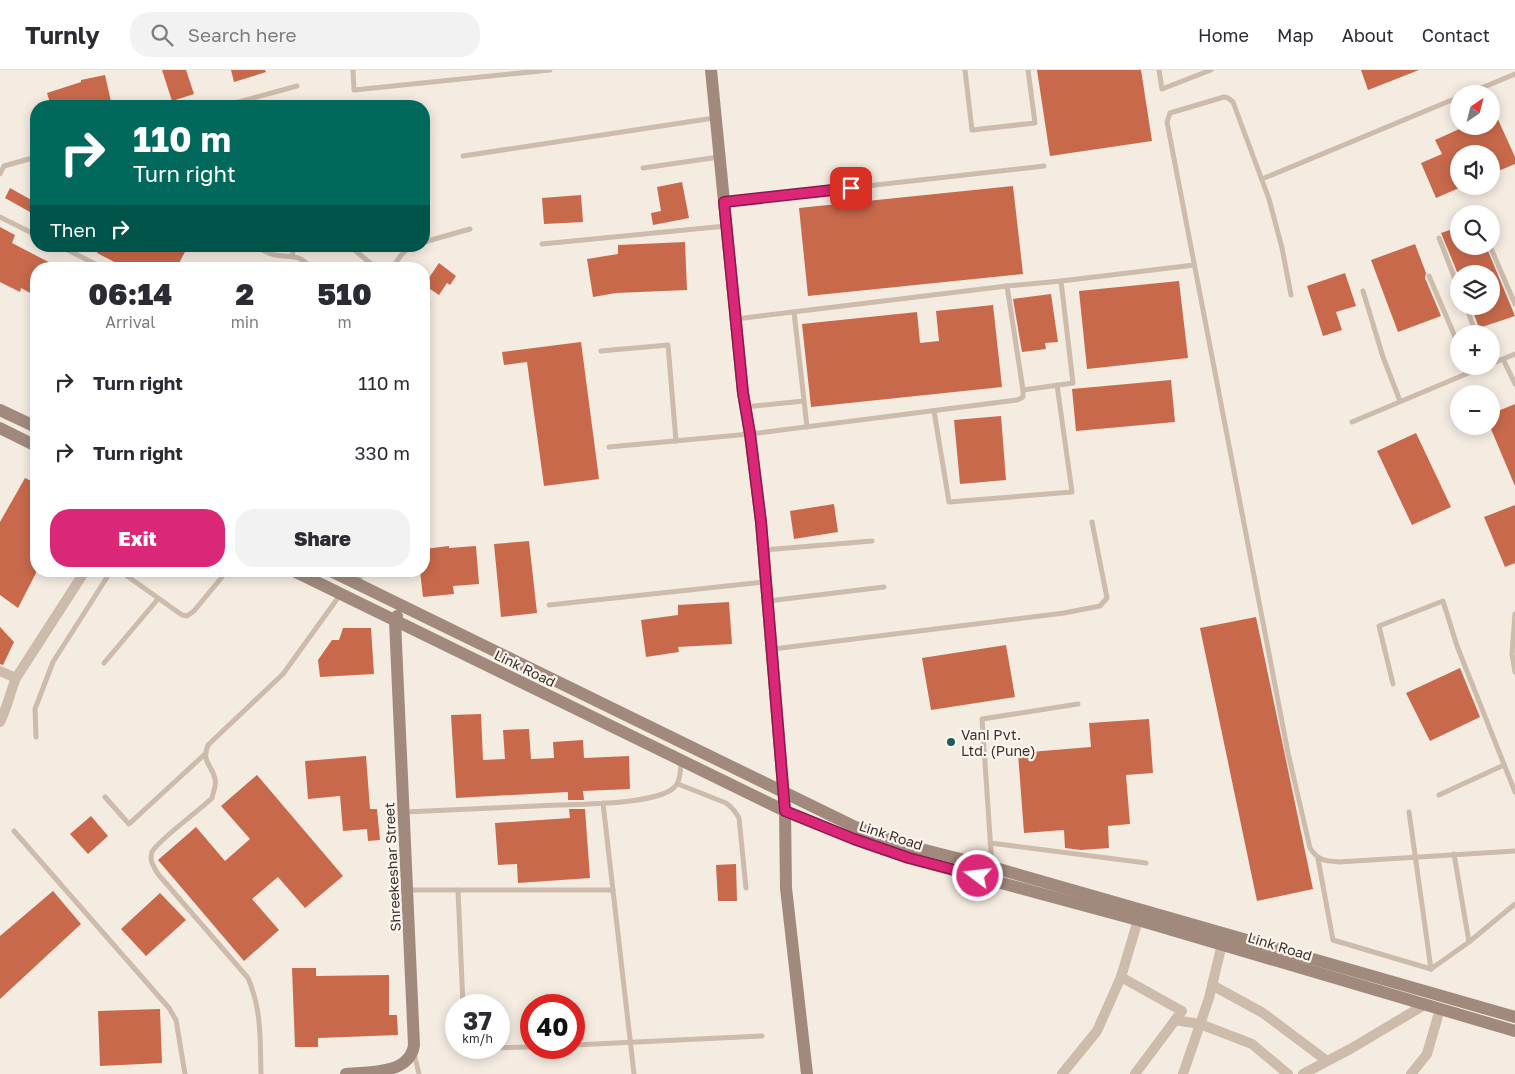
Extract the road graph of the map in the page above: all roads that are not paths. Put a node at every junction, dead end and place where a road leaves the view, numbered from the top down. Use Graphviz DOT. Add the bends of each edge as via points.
graph roads {
  1 [pos="353,70"];
  2 [pos="550,70"];
  3 [pos="711,70"];
  4 [pos="965,70"];
  5 [pos="1028,70"];
  6 [pos="1159,70"];
  7 [pos="1211,70"];
  8 [pos="1515,74"];
  9 [pos="1488,85"];
  10 [pos="297,86"];
  11 [pos="246,100"];
  12 [pos="1450,101"];
  13 [pos="716,117"];
  14 [pos="462,156"];
  15 [pos="719,156"];
  16 [pos="30,159"];
  17 [pos="1044,166"];
  18 [pos="643,168"];
  19 [pos="0,174"];
  20 [pos="1262,179"];
  21 [pos="724,202"];
  22 [pos="0,217"];
  23 [pos="726,226"];
  24 [pos="470,229"];
  25 [pos="30,232"];
  26 [pos="1439,238"];
  27 [pos="430,240"];
  28 [pos="542,244"];
  29 [pos="72,252"];
  30 [pos="268,252"];
  31 [pos="293,252"];
  32 [pos="357,252"];
  33 [pos="404,252"];
  34 [pos="292,255"];
  35 [pos="1494,255"];
  36 [pos="91,262"];
  37 [pos="304,262"];
  38 [pos="369,262"];
  39 [pos="396,262"];
  40 [pos="1194,265"];
  41 [pos="1450,266"];
  42 [pos="1429,276"];
  43 [pos="1061,281"];
  44 [pos="1007,286"];
  45 [pos="1363,291"];
  46 [pos="1292,295"];
  47 [pos="1515,304"];
  48 [pos="794,312"];
  49 [pos="735,319"];
  50 [pos="1450,325"];
  51 [pos="601,351"];
  52 [pos="1515,354"];
  53 [pos="1503,359"];
  54 [pos="1500,360"];
  55 [pos="1463,375"];
  56 [pos="1515,384"];
  57 [pos="1057,385"];
  58 [pos="1024,390"];
  59 [pos="804,401"];
  60 [pos="1400,402"];
  61 [pos="745,407"];
  62 [pos="0,410"];
  63 [pos="934,411"];
  64 [pos="1352,422"];
  65 [pos="30,424"];
  66 [pos="807,427"];
  67 [pos="0,428"];
  68 [pos="750,434"];
  69 [pos="676,441"];
  70 [pos="30,443"];
  71 [pos="609,447"];
  72 [pos="1092,522"];
  73 [pos="872,541"];
  74 [pos="764,550"];
  75 [pos="81,577"];
  76 [pos="107,577"];
  77 [pos="128,577"];
  78 [pos="219,577"];
  79 [pos="306,577"];
  80 [pos="343,577"];
  81 [pos="360,577"];
  82 [pos="766,582"];
  83 [pos="360,585"];
  84 [pos="884,587"];
  85 [pos="341,594"];
  86 [pos="158,599"];
  87 [pos="768,601"];
  88 [pos="549,605"];
  89 [pos="402,606"];
  90 [pos="1515,614"];
  91 [pos="395,621"];
  92 [pos="772,649"];
  93 [pos="104,663"];
  94 [pos="0,670"];
  95 [pos="1515,672"];
  96 [pos="16,678"];
  97 [pos="1393,684"];
  98 [pos="1078,704"];
  99 [pos="0,722"];
  100 [pos="36,737"];
  101 [pos="205,754"];
  102 [pos="681,761"];
  103 [pos="1504,765"];
  104 [pos="678,784"];
  105 [pos="783,792"];
  106 [pos="1515,792"];
  107 [pos="1439,795"];
  108 [pos="105,797"];
  109 [pos="603,803"];
  110 [pos="785,811"];
  111 [pos="404,812"];
  112 [pos="1409,812"];
  113 [pos="14,831"];
  114 [pos="990,843"];
  115 [pos="1515,851"];
  116 [pos="1454,854"];
  117 [pos="1416,856"];
  118 [pos="1318,859"];
  119 [pos="1146,863"];
  120 [pos="992,867"];
  121 [pos="746,888"];
  122 [pos="408,890"];
  123 [pos="458,890"];
  124 [pos="613,890"];
  125 [pos="1515,904"];
  126 [pos="1138,914"];
  127 [pos="1469,942"];
  128 [pos="1222,944"];
  129 [pos="1431,969"];
  130 [pos="1121,977"];
  131 [pos="1212,985"];
  132 [pos="463,994"];
  133 [pos="1426,1004"];
  134 [pos="1440,1009"];
  135 [pos="1515,1017"];
  136 [pos="1175,1020"];
  137 [pos="1200,1024"];
  138 [pos="1515,1031"];
  139 [pos="762,1036"];
  140 [pos="630,1042"];
  141 [pos="585,1044"];
  142 [pos="414,1051"];
  143 [pos="1327,1062"];
  144 [pos="185,1074"];
  145 [pos="261,1074"];
  146 [pos="346,1074"];
  147 [pos="419,1074"];
  148 [pos="634,1074"];
  149 [pos="807,1074"];
  150 [pos="1062,1074"];
  151 [pos="1136,1074"];
  152 [pos="1183,1074"];
  153 [pos="1288,1074"];
  154 [pos="1303,1074"];
  155 [pos="1411,1074"];
  1 -- 2 [label="lane" via="354,90"];
  3 -- 13 [label="street"];
  4 -- 5 [label="lane" via="972,130 1035,123"];
  6 -- 7 [label="lane" via="1162,89"];
  8 -- 9 [label="lane"];
  10 -- 11 [label="lane"];
  12 -- 20 [label="lane"];
  13 -- 14 [label="lane"];
  13 -- 15 [label="street"];
  15 -- 18 [label="lane"];
  15 -- 21 [label="street"];
  16 -- 19 [label="lane" via="4,166"];
  17 -- 21 [label="lane"];
  20 -- 40 [label="lane" via="1237,109 1228,98 1170,113 1167,122"];
  20 -- 46 [label="lane"];
  21 -- 23 [label="street"];
  22 -- 25 [label="lane"];
  23 -- 28 [label="lane"];
  23 -- 49 [label="street"];
  24 -- 27 [label="lane"];
  26 -- 41 [label="lane"];
  29 -- 36 [label="lane"];
  30 -- 34 [label="lane"];
  31 -- 34 [label="lane"];
  32 -- 38 [label="lane"];
  33 -- 39 [label="lane"];
  34 -- 37 [label="lane"];
  35 -- 47 [label="lane"];
  40 -- 43 [label="lane"];
  40 -- 118 [label="lane" via="1288,753 1310,848"];
  42 -- 50 [label="lane"];
  43 -- 44 [label="lane"];
  43 -- 57 [label="lane" via="1073,383"];
  44 -- 48 [label="lane"];
  44 -- 58 [label="lane"];
  45 -- 60 [label="lane"];
  48 -- 49 [label="lane"];
  48 -- 59 [label="lane"];
  49 -- 61 [label="street"];
  51 -- 69 [label="lane" via="668,345"];
  52 -- 53 [label="lane"];
  53 -- 54 [label="lane"];
  53 -- 56 [label="lane"];
  55 -- 60 [label="lane"];
  57 -- 58 [label="lane"];
  57 -- 63 [label="lane" via="1072,492 949,502"];
  58 -- 63 [label="lane" via="1023,397 1017,400"];
  59 -- 61 [label="lane"];
  59 -- 66 [label="lane"];
  60 -- 64 [label="lane"];
  61 -- 68 [label="street"];
  62 -- 65 [label="street"];
  63 -- 66 [label="lane"];
  66 -- 68 [label="lane"];
  67 -- 70 [label="street"];
  68 -- 69 [label="lane"];
  68 -- 74 [label="street"];
  69 -- 71 [label="lane"];
  72 -- 92 [label="lane" via="1107,598 1100,606"];
  73 -- 74 [label="lane"];
  74 -- 82 [label="street"];
  75 -- 96 [label="street"];
  76 -- 100 [label="lane" via="53,662 35,709"];
  77 -- 86 [label="lane"];
  78 -- 86 [label="lane" via="190,615 182,615"];
  79 -- 85 [label="street, Link Road"];
  80 -- 83 [label="street, Link Road"];
  81 -- 83 [label="lane"];
  82 -- 87 [label="street"];
  82 -- 88 [label="lane"];
  83 -- 89 [label="street, Link Road"];
  84 -- 87 [label="lane"];
  85 -- 91 [label="street, Link Road"];
  85 -- 101 [label="lane" via="283,674 215,737"];
  86 -- 93 [label="lane"];
  87 -- 92 [label="street"];
  89 -- 91 [label="street, Shreekeshar Street"];
  89 -- 105 [label="street, Link Road"];
  90 -- 95 [label="lane" via="1512,654"];
  91 -- 102 [label="street, Link Road"];
  91 -- 111 [label="street, Shreekeshar Street"];
  92 -- 105 [label="street"];
  94 -- 96 [label="street"];
  96 -- 99 [label="street"];
  97 -- 103 [label="lane" via="1379,626 1443,601 1457,646"];
  98 -- 114 [label="lane" via="982,719"];
  101 -- 108 [label="lane" via="129,824"];
  101 -- 145 [label="lane" via="215,778 212,798 159,843 152,852 151,862 248,978 259,1010"];
  102 -- 104 [label="lane"];
  102 -- 110 [label="street, Link Road"];
  103 -- 106 [label="lane"];
  103 -- 107 [label="lane"];
  104 -- 109 [label="lane" via="673,789 649,797"];
  104 -- 121 [label="lane" via="726,803 736,813"];
  105 -- 110 [label="street"];
  105 -- 120 [label="street, Link Road" via="853,826 901,844"];
  109 -- 111 [label="lane"];
  109 -- 124 [label="lane"];
  110 -- 126 [label="street, Link Road" via="909,858"];
  110 -- 149 [label="street" via="786,888"];
  111 -- 122 [label="street, Shreekeshar Street"];
  112 -- 117 [label="lane"];
  113 -- 144 [label="lane" via="169,1008 176,1020"];
  114 -- 119 [label="lane"];
  114 -- 120 [label="lane"];
  115 -- 116 [label="lane"];
  116 -- 117 [label="lane"];
  116 -- 127 [label="lane"];
  117 -- 118 [label="lane" via="1339,862"];
  117 -- 129 [label="lane"];
  118 -- 129 [label="lane" via="1333,940"];
  120 -- 126 [label="street, Link Road"];
  122 -- 123 [label="lane"];
  122 -- 142 [label="street, Shreekeshar Street"];
  123 -- 124 [label="lane"];
  123 -- 132 [label="lane"];
  124 -- 140 [label="lane"];
  125 -- 127 [label="lane"];
  126 -- 128 [label="street, Link Road"];
  126 -- 130 [label="street"];
  126 -- 135 [label="street, Link Road"];
  127 -- 129 [label="lane"];
  128 -- 131 [label="street"];
  128 -- 133 [label="street, Link Road"];
  130 -- 136 [label="street" via="1182,1011"];
  130 -- 150 [label="street" via="1097,1031"];
  131 -- 137 [label="street"];
  131 -- 143 [label="street" via="1263,1013"];
  133 -- 134 [label="street, Link Road"];
  133 -- 143 [label="street"];
  134 -- 138 [label="street, Link Road"];
  134 -- 155 [label="street" via="1427,1054"];
  136 -- 137 [label="street"];
  136 -- 151 [label="street"];
  137 -- 152 [label="street"];
  137 -- 153 [label="street" via="1252,1044"];
  139 -- 140 [label="lane"];
  140 -- 141 [label="lane"];
  140 -- 148 [label="lane"];
  142 -- 146 [label="street" via="407,1063 396,1070"];
  142 -- 147 [label="lane"];
  143 -- 154 [label="street"];
}
